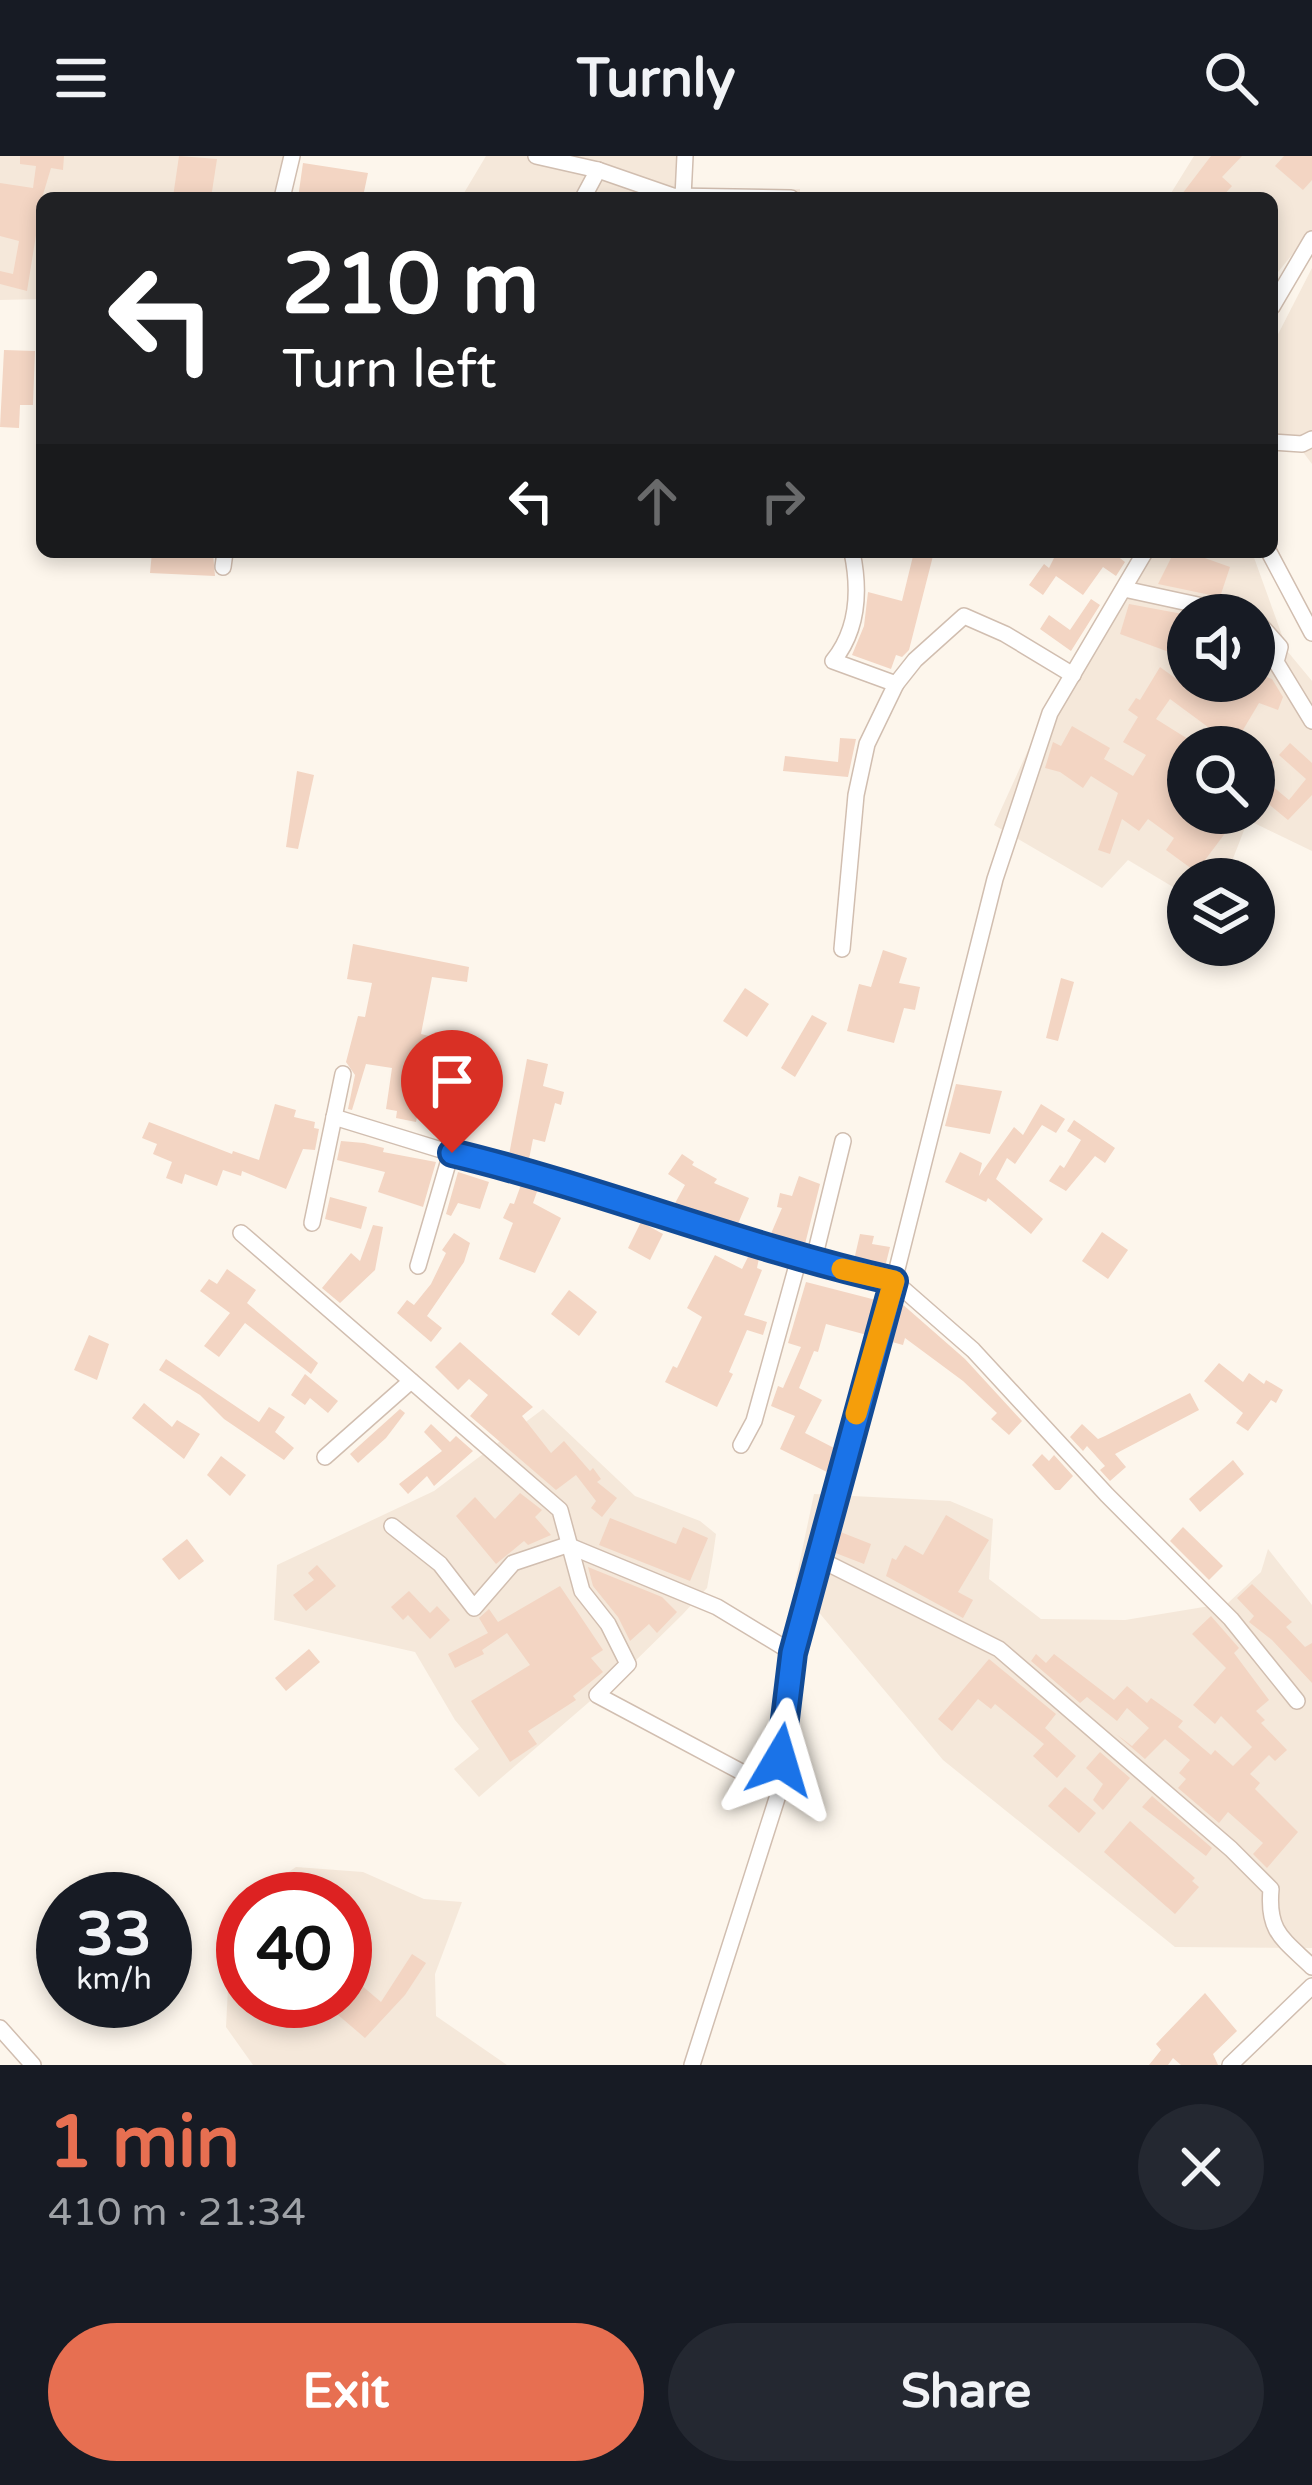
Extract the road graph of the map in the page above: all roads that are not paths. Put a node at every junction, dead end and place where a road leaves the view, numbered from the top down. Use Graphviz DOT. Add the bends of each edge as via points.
graph roads {
  1 [pos="292,156"];
  2 [pos="536,156"];
  3 [pos="685,156"];
  4 [pos="598,170"];
  5 [pos="283,192"];
  6 [pos="587,192"];
  7 [pos="667,192"];
  8 [pos="683,192"];
  9 [pos="1312,238"];
  10 [pos="1278,297"];
  11 [pos="1312,439"];
  12 [pos="1278,442"];
  13 [pos="853,558"];
  14 [pos="1142,558"];
  15 [pos="1272,558"];
  16 [pos="1124,589"];
  17 [pos="1167,598"];
  18 [pos="1312,633"];
  19 [pos="1275,641"];
  20 [pos="1073,675"];
  21 [pos="896,684"];
  22 [pos="1312,721"];
  23 [pos="842,949"];
  24 [pos="468,1055"];
  25 [pos="343,1074"];
  26 [pos="334,1117"];
  27 [pos="843,1141"];
  28 [pos="452,1153"];
  29 [pos="312,1223"];
  30 [pos="241,1233"];
  31 [pos="806,1260"];
  32 [pos="418,1266"];
  33 [pos="894,1281"];
  34 [pos="411,1381"];
  35 [pos="741,1445"];
  36 [pos="325,1457"];
  37 [pos="392,1526"];
  38 [pos="567,1545"];
  39 [pos="817,1558"];
  40 [pos="793,1653"];
  41 [pos="1297,1701"];
  42 [pos="779,1792"];
  43 [pos="1312,1966"];
  44 [pos="1312,1986"];
  45 [pos="0,2028"];
  46 [pos="33,2065"];
  47 [pos="692,2065"];
  48 [pos="1230,2065"];
  1 -- 5 [label="street"];
  2 -- 4 [label="street"];
  3 -- 8 [label="street"];
  4 -- 6 [label="street"];
  4 -- 7 [label="street"];
  9 -- 10 [label="street"];
  11 -- 12 [label="street"];
  13 -- 21 [label="street" via="850,640 833,661"];
  14 -- 16 [label="street"];
  15 -- 18 [label="street"];
  16 -- 17 [label="street"];
  16 -- 20 [label="street"];
  19 -- 22 [label="street" via="1276,662"];
  20 -- 21 [label="street" via="964,616"];
  20 -- 33 [label="street" via="1050,713 995,879"];
  21 -- 23 [label="street" via="867,744 856,795"];
  24 -- 28 [label="street"];
  25 -- 26 [label="street"];
  26 -- 28 [label="street"];
  26 -- 29 [label="street"];
  27 -- 31 [label="street"];
  28 -- 31 [label="street"];
  28 -- 32 [label="street"];
  30 -- 34 [label="street"];
  31 -- 33 [label="street"];
  31 -- 35 [label="street"];
  33 -- 39 [label="street"];
  33 -- 41 [label="street" via="974,1350 1231,1618"];
  34 -- 36 [label="street"];
  34 -- 38 [label="street" via="560,1510"];
  37 -- 38 [label="street" via="440,1564 474,1608 513,1563"];
  38 -- 40 [label="street" via="717,1606"];
  38 -- 42 [label="street" via="582,1591 628,1664 597,1695"];
  39 -- 40 [label="street"];
  39 -- 43 [label="street" via="999,1649 1231,1849 1270,1889 1268,1918 1277,1933"];
  40 -- 42 [label="street"];
  42 -- 47 [label="street"];
  44 -- 48 [label="street"];
  45 -- 46 [label="street"];
}
